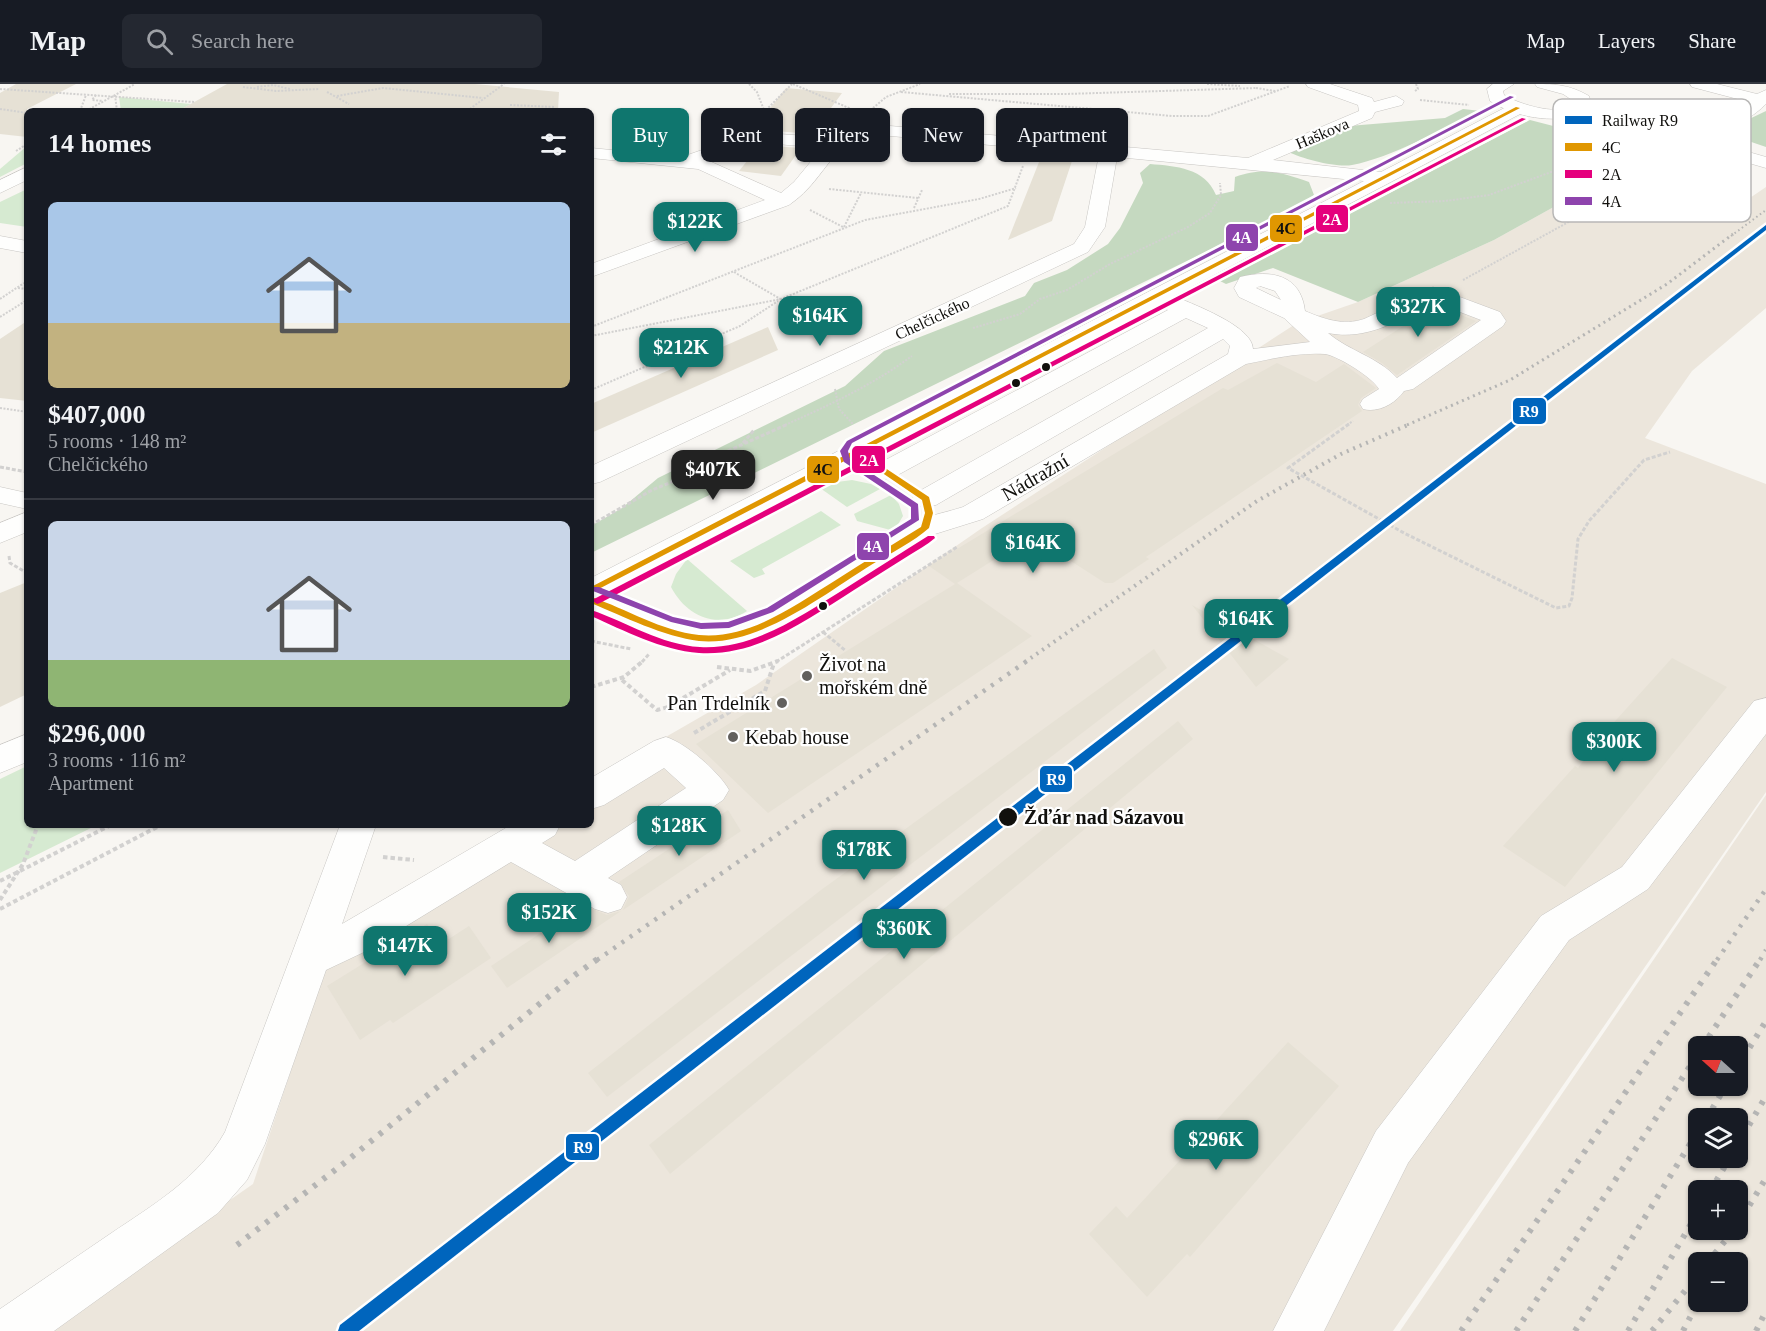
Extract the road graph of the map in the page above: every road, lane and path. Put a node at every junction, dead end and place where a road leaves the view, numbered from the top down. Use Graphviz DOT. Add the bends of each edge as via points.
graph roads {
  1 [pos="12,84"];
  2 [pos="135,84"];
  3 [pos="388,84"];
  4 [pos="504,84"];
  5 [pos="748,84"];
  6 [pos="793,84"];
  7 [pos="920,84"];
  8 [pos="1208,84"];
  9 [pos="1296,84"];
  10 [pos="1314,84"];
  11 [pos="1698,84"];
  12 [pos="1499,85"];
  13 [pos="1556,85"];
  14 [pos="243,87"];
  15 [pos="255,87"];
  16 [pos="383,88"];
  17 [pos="1257,88"];
  18 [pos="1,89"];
  19 [pos="319,89"];
  20 [pos="1276,91"];
  21 [pos="327,92"];
  22 [pos="901,92"];
  23 [pos="1763,92"];
  24 [pos="927,94"];
  25 [pos="86,95"];
  26 [pos="97,95"];
  27 [pos="115,95"];
  28 [pos="337,96"];
  29 [pos="483,98"];
  30 [pos="1582,99"];
  31 [pos="104,101"];
  32 [pos="1396,101"];
  33 [pos="194,102"];
  34 [pos="1751,103"];
  35 [pos="349,104"];
  36 [pos="510,105"];
  37 [pos="526,105"];
  38 [pos="1475,106"];
  39 [pos="81,108"];
  40 [pos="91,108"];
  41 [pos="117,108"];
  42 [pos="471,108"];
  43 [pos="523,108"];
  44 [pos="550,108"];
  45 [pos="849,108"];
  46 [pos="874,108"];
  47 [pos="1518,108"];
  48 [pos="0,109"];
  49 [pos="1368,109"];
  50 [pos="24,113"];
  51 [pos="1553,114"];
  52 [pos="890,131"];
  53 [pos="795,140"];
  54 [pos="996,141"];
  55 [pos="594,153"];
  56 [pos="1128,153"];
  57 [pos="612,155"];
  58 [pos="689,160"];
  59 [pos="684,162"];
  60 [pos="822,162"];
  61 [pos="1107,162"];
  62 [pos="1244,163"];
  63 [pos="1023,166"];
  64 [pos="1553,171"];
  65 [pos="24,175"];
  66 [pos="1384,178"];
  67 [pos="0,187"];
  68 [pos="1016,188"];
  69 [pos="828,189"];
  70 [pos="922,190"];
  71 [pos="861,193"];
  72 [pos="918,198"];
  73 [pos="782,201"];
  74 [pos="1382,202"];
  75 [pos="807,208"];
  76 [pos="913,209"];
  77 [pos="1569,222"];
  78 [pos="844,228"];
  79 [pos="0,242"];
  80 [pos="24,246"];
  81 [pos="594,270"];
  82 [pos="733,271"];
  83 [pos="24,283"];
  84 [pos="17,288"];
  85 [pos="24,289"];
  86 [pos="1433,294"];
  87 [pos="1157,296"];
  88 [pos="0,299"];
  89 [pos="781,299"];
  90 [pos="24,302"];
  91 [pos="1186,309"];
  92 [pos="0,317"];
  93 [pos="1280,325"];
  94 [pos="594,326"];
  95 [pos="972,328"];
  96 [pos="594,335"];
  97 [pos="1235,344"];
  98 [pos="1331,347"];
  99 [pos="865,349"];
  100 [pos="915,353"];
  101 [pos="830,365"];
  102 [pos="1390,387"];
  103 [pos="594,389"];
  104 [pos="837,399"];
  105 [pos="1372,404"];
  106 [pos="0,408"];
  107 [pos="24,412"];
  108 [pos="856,439"];
  109 [pos="1670,452"];
  110 [pos="0,467"];
  111 [pos="24,471"];
  112 [pos="885,471"];
  113 [pos="594,475"];
  114 [pos="0,495"];
  115 [pos="926,499"];
  116 [pos="24,500"];
  117 [pos="24,522"];
  118 [pos="594,523"];
  119 [pos="925,528"];
  120 [pos="0,534"];
  121 [pos="964,543"];
  122 [pos="594,588"];
  123 [pos="594,601"];
  124 [pos="823,632"];
  125 [pos="594,642"];
  126 [pos="846,651"];
  127 [pos="775,663"];
  128 [pos="622,680"];
  129 [pos="594,686"];
  130 [pos="1766,710"];
  131 [pos="24,748"];
  132 [pos="666,750"];
  133 [pos="0,760"];
  134 [pos="594,793"];
  135 [pos="37,828"];
  136 [pos="105,828"];
  137 [pos="155,828"];
  138 [pos="537,828"];
  139 [pos="353,840"];
  140 [pos="510,844"];
  141 [pos="18,872"];
  142 [pos="461,873"];
  143 [pos="576,880"];
  144 [pos="0,881"];
  145 [pos="609,897"];
  146 [pos="0,900"];
  147 [pos="0,909"];
  148 [pos="311,958"];
  149 [pos="11,1331"];
  150 [pos="1298,1331"];
  1 -- 18 [label="path"];
  2 -- 27 [label="path"];
  3 -- 16 [label="path"];
  4 -- 29 [label="path"];
  5 -- 6 [label="path" via="757,92 764,110"];
  6 -- 45 [label="path"];
  7 -- 22 [label="path"];
  8 -- 17 [label="path"];
  9 -- 20 [label="path"];
  10 -- 49 [label="street, Haškova" via="1366,102"];
  11 -- 23 [label="street"];
  12 -- 47 [label="street" via="1494,91 1496,97"];
  13 -- 30 [label="street"];
  14 -- 15 [label="path"];
  15 -- 19 [label="path" via="276,91"];
  16 -- 28 [label="path"];
  16 -- 29 [label="path"];
  17 -- 20 [label="path"];
  17 -- 24 [label="path"];
  18 -- 25 [label="path"];
  20 -- 24 [label="path" via="1208,116"];
  21 -- 28 [label="path"];
  22 -- 24 [label="path"];
  22 -- 46 [label="path" via="886,97"];
  23 -- 34 [label="street"];
  25 -- 26 [label="path"];
  25 -- 39 [label="path"];
  26 -- 27 [label="path"];
  26 -- 31 [label="path" via="92,100"];
  27 -- 31 [label="path"];
  27 -- 33 [label="path"];
  27 -- 41 [label="path"];
  28 -- 35 [label="path"];
  29 -- 42 [label="path"];
  31 -- 40 [label="path"];
  32 -- 38 [label="path"];
  32 -- 49 [label="street"];
  36 -- 37 [label="path"];
  37 -- 43 [label="path"];
  37 -- 44 [label="path" via="555,106"];
  47 -- 51 [label="street"];
  47 -- 66 [label="street"];
  48 -- 50 [label="path"];
  49 -- 62 [label="street, Haškova" via="1366,114"];
  52 -- 54 [label="street, Haškova"];
  53 -- 58 [label="street" via="753,137"];
  55 -- 57 [label="street"];
  56 -- 62 [label="street, Haškova"];
  59 -- 73 [label="street" via="702,164"];
  60 -- 73 [label="street, Haškova" via="802,187"];
  61 -- 99 [label="street, Chelčického" via="1095,227 1081,248"];
  62 -- 66 [label="street, Haškova"];
  62 -- 95 [label="path" via="1223,176 1219,185 1221,195 1210,213 1066,290 1041,299 1020,314"];
  63 -- 68 [label="path"];
  64 -- 74 [label="path" via="1497,193 1428,203"];
  65 -- 67 [label="street"];
  66 -- 87 [label="street"];
  68 -- 76 [label="path" via="976,200"];
  68 -- 89 [label="path" via="1008,206"];
  69 -- 71 [label="path"];
  70 -- 72 [label="path"];
  71 -- 72 [label="path"];
  71 -- 78 [label="path"];
  72 -- 76 [label="path"];
  73 -- 81 [label="street, Haškova"];
  75 -- 78 [label="path"];
  76 -- 78 [label="path"];
  77 -- 86 [label="path"];
  78 -- 82 [label="path"];
  79 -- 80 [label="street"];
  82 -- 89 [label="path"];
  82 -- 94 [label="path"];
  83 -- 84 [label="path"];
  84 -- 85 [label="path"];
  84 -- 88 [label="path"];
  86 -- 93 [label="street" via="1351,330"];
  86 -- 102 [label="street" via="1495,321 1404,384"];
  87 -- 91 [label="street"];
  87 -- 108 [label="street"];
  89 -- 96 [label="path"];
  89 -- 99 [label="path"];
  89 -- 103 [label="path" via="741,326"];
  90 -- 92 [label="path"];
  91 -- 97 [label="street"];
  91 -- 112 [label="street"];
  93 -- 97 [label="street"];
  93 -- 98 [label="street"];
  97 -- 98 [label="street" via="1279,351"];
  97 -- 115 [label="street"];
  97 -- 119 [label="street, Nádražní" via="973,513"];
  98 -- 102 [label="street" via="1369,367"];
  99 -- 101 [label="street, Chelčického"];
  100 -- 104 [label="path" via="897,368"];
  101 -- 104 [label="path"];
  101 -- 113 [label="street, Chelčického"];
  102 -- 105 [label="street" via="1389,395"];
  104 -- 108 [label="path"];
  104 -- 118 [label="path" via="719,455"];
  105 -- 109 [label="path" via="1288,468 1404,533 1556,608 1569,606 1578,539 1589,521 1644,460"];
  106 -- 107 [label="path"];
  108 -- 112 [label="street"];
  108 -- 122 [label="street"];
  110 -- 111 [label="path"];
  112 -- 115 [label="street"];
  114 -- 116 [label="street"];
  115 -- 119 [label="street" via="929,513"];
  117 -- 120 [label="street"];
  119 -- 123 [label="street, Nádražní" via="774,621 728,636 688,636"];
  121 -- 124 [label="path"];
  124 -- 126 [label="path"];
  124 -- 127 [label="path"];
  125 -- 128 [label="path" via="650,653"];
  127 -- 128 [label="path" via="750,671 730,669 657,710"];
  127 -- 132 [label="path" via="765,691"];
  128 -- 129 [label="path"];
  130 -- 150 [label="street" via="1635,878 1555,928 1392,1147"];
  131 -- 133 [label="street"];
  132 -- 134 [label="street"];
  132 -- 143 [label="street" via="711,790"];
  135 -- 141 [label="path"];
  136 -- 141 [label="path"];
  137 -- 147 [label="path"];
  138 -- 140 [label="street"];
  139 -- 142 [label="path"];
  139 -- 148 [label="street"];
  140 -- 142 [label="street"];
  140 -- 143 [label="street"];
  141 -- 144 [label="path"];
  141 -- 146 [label="path"];
  142 -- 148 [label="street" via="348,941"];
  143 -- 145 [label="street"];
  148 -- 149 [label="street" via="243,1144 222,1178 184,1211"];
}
